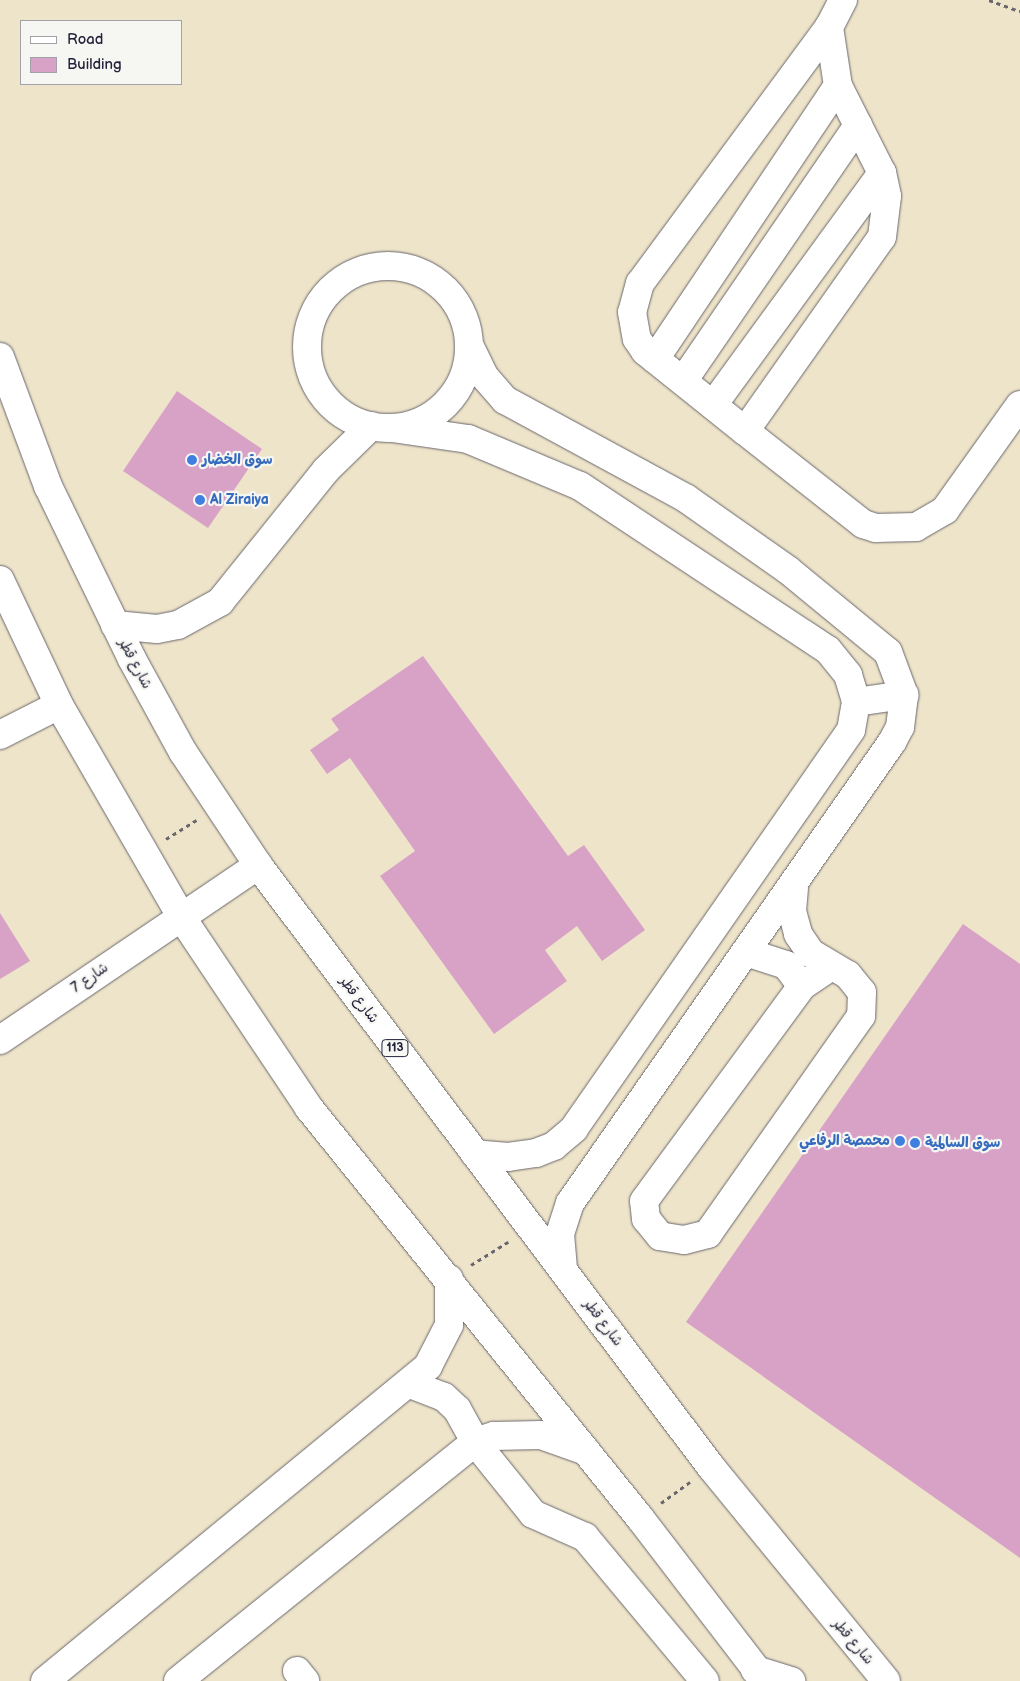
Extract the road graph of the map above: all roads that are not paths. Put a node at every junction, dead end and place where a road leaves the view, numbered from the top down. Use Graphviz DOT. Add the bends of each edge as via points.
graph roads {
  1 [pos="843,0"];
  2 [pos="828,27"];
  3 [pos="838,86"];
  4 [pos="858,125"];
  5 [pos="882,173"];
  6 [pos="470,346"];
  7 [pos="0,357"];
  8 [pos="655,359"];
  9 [pos="683,381"];
  10 [pos="328,402"];
  11 [pos="713,405"];
  12 [pos="1020,406"];
  13 [pos="382,427"];
  14 [pos="745,431"];
  15 [pos="326,470"];
  16 [pos="0,580"];
  17 [pos="115,625"];
  18 [pos="904,695"];
  19 [pos="856,702"];
  20 [pos="59,705"];
  21 [pos="0,735"];
  22 [pos="258,865"];
  23 [pos="794,888"];
  24 [pos="180,915"];
  25 [pos="746,952"];
  26 [pos="830,967"];
  27 [pos="802,986"];
  28 [pos="0,1040"];
  29 [pos="475,1154"];
  30 [pos="563,1270"];
  31 [pos="449,1279"];
  32 [pos="410,1384"];
  33 [pos="475,1442"];
  34 [pos="586,1451"];
  35 [pos="760,1676"];
  36 [pos="44,1681"];
  37 [pos="178,1681"];
  38 [pos="705,1681"];
  39 [pos="791,1681"];
  40 [pos="886,1681"];
  1 -- 2 [label="main road"];
  2 -- 3 [label="main road"];
  2 -- 8 [label="main road" via="640,283 634,297 633,326 645,351"];
  3 -- 4 [label="main road"];
  3 -- 8 [label="main road"];
  4 -- 5 [label="main road"];
  4 -- 9 [label="main road"];
  5 -- 11 [label="main road"];
  5 -- 14 [label="main road" via="887,196 882,238"];
  6 -- 10 [label="main road" via="463,316 446,289 433,280 420,272 389,265 358,271 331,288 313,314 306,344 311,375"];
  6 -- 13 [label="main road" via="464,377 447,403 422,420"];
  6 -- 18 [label="main road" via="484,376 505,400 687,499 788,570 888,652"];
  7 -- 17 [label="main road, شارع قطر / 113" via="48,486"];
  8 -- 9 [label="main road"];
  9 -- 11 [label="main road"];
  10 -- 13 [label="main road" via="347,417"];
  10 -- 15 [label="main road" via="334,436"];
  11 -- 14 [label="main road"];
  12 -- 14 [label="main road" via="945,510 903,530 863,524"];
  13 -- 15 [label="main road"];
  13 -- 19 [label="main road" via="468,439 580,486 828,650 848,675"];
  15 -- 17 [label="main road" via="220,602 207,612 157,629"];
  16 -- 20 [label="main road"];
  17 -- 22 [label="main road, شارع قطر / 113" via="184,752"];
  18 -- 19 [label="main road"];
  18 -- 23 [label="main road" via="900,727 892,742"];
  19 -- 29 [label="main road" via="851,730 574,1129 554,1146 536,1153 508,1157"];
  20 -- 21 [label="main road"];
  20 -- 24 [label="main road"];
  22 -- 24 [label="main road, شارع 7"];
  22 -- 29 [label="main road, شارع قطر / 113"];
  23 -- 25 [label="main road"];
  23 -- 26 [label="main road" via="792,911 798,934 811,953"];
  24 -- 28 [label="main road, شارع 7"];
  24 -- 31 [label="main road" via="309,1108"];
  25 -- 27 [label="main road" via="786,965"];
  25 -- 30 [label="main road" via="570,1203 560,1234"];
  26 -- 27 [label="main road"];
  26 -- 27 [label="main road" via="848,975 862,992 861,1016 708,1234 684,1240 660,1236 646,1219 644,1201"];
  29 -- 30 [label="main road, شارع قطر / 113"];
  30 -- 40 [label="main road, شارع قطر / 113" via="711,1467"];
  31 -- 32 [label="main road" via="451,1310 444,1340"];
  31 -- 34 [label="main road"];
  32 -- 33 [label="main road" via="444,1397 457,1409"];
  32 -- 36 [label="main road"];
  33 -- 34 [label="main road" via="494,1436 541,1435"];
  33 -- 37 [label="main road"];
  33 -- 38 [label="main road" via="533,1514 585,1537"];
  34 -- 35 [label="main road"];
  35 -- 39 [label="main road"];
}
